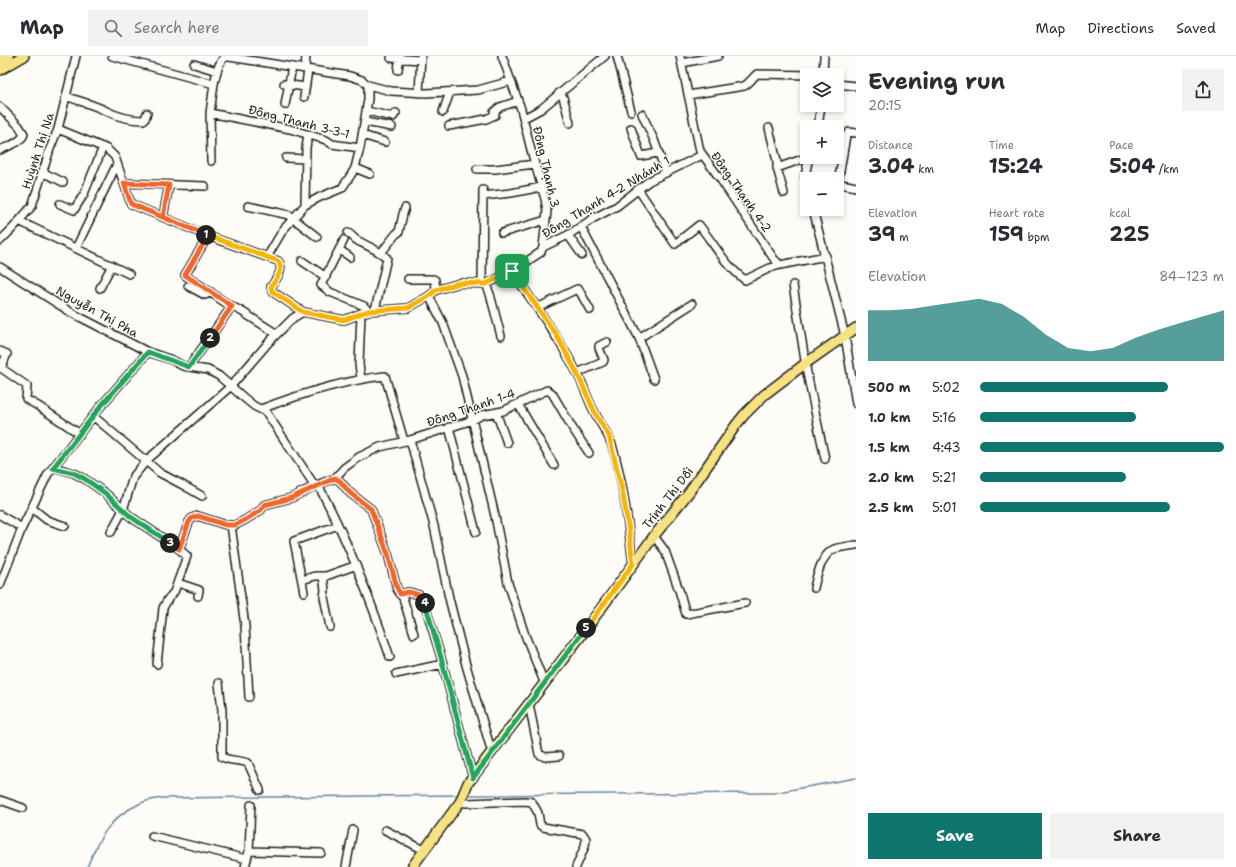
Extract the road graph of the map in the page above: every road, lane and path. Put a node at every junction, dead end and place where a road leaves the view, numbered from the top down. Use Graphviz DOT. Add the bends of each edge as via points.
graph roads {
  1 [pos="9,56"];
  2 [pos="24,56"];
  3 [pos="76,56"];
  4 [pos="112,56"];
  5 [pos="306,56"];
  6 [pos="502,56"];
  7 [pos="604,56"];
  8 [pos="617,56"];
  9 [pos="718,56"];
  10 [pos="824,56"];
  11 [pos="229,57"];
  12 [pos="400,57"];
  13 [pos="391,58"];
  14 [pos="421,58"];
  15 [pos="263,59"];
  16 [pos="681,60"];
  17 [pos="0,61"];
  18 [pos="194,64"];
  19 [pos="292,67"];
  20 [pos="823,68"];
  21 [pos="307,69"];
  22 [pos="0,70"];
  23 [pos="398,70"];
  24 [pos="217,71"];
  25 [pos="800,75"];
  26 [pos="511,81"];
  27 [pos="214,84"];
  28 [pos="286,85"];
  29 [pos="368,85"];
  30 [pos="844,85"];
  31 [pos="856,86"];
  32 [pos="305,87"];
  33 [pos="450,92"];
  34 [pos="419,93"];
  35 [pos="559,93"];
  36 [pos="688,95"];
  37 [pos="66,96"];
  38 [pos="304,97"];
  39 [pos="518,101"];
  40 [pos="285,105"];
  41 [pos="0,107"];
  42 [pos="366,111"];
  43 [pos="631,111"];
  44 [pos="443,112"];
  45 [pos="147,113"];
  46 [pos="210,113"];
  47 [pos="396,113"];
  48 [pos="642,114"];
  49 [pos="524,118"];
  50 [pos="365,122"];
  51 [pos="570,123"];
  52 [pos="449,126"];
  53 [pos="392,127"];
  54 [pos="631,128"];
  55 [pos="769,128"];
  56 [pos="58,129"];
  57 [pos="856,133"];
  58 [pos="308,134"];
  59 [pos="362,135"];
  60 [pos="385,142"];
  61 [pos="103,147"];
  62 [pos="360,148"];
  63 [pos="0,150"];
  64 [pos="658,152"];
  65 [pos="702,155"];
  66 [pos="286,158"];
  67 [pos="211,160"];
  68 [pos="306,160"];
  69 [pos="800,160"];
  70 [pos="117,164"];
  71 [pos="535,164"];
  72 [pos="355,168"];
  73 [pos="777,168"];
  74 [pos="477,169"];
  75 [pos="42,172"];
  76 [pos="839,172"];
  77 [pos="666,173"];
  78 [pos="370,174"];
  79 [pos="63,182"];
  80 [pos="124,183"];
  81 [pos="844,184"];
  82 [pos="169,185"];
  83 [pos="205,186"];
  84 [pos="542,187"];
  85 [pos="856,187"];
  86 [pos="638,189"];
  87 [pos="784,193"];
  88 [pos="60,204"];
  89 [pos="305,205"];
  90 [pos="248,206"];
  91 [pos="406,208"];
  92 [pos="815,216"];
  93 [pos="163,217"];
  94 [pos="294,218"];
  95 [pos="546,220"];
  96 [pos="19,221"];
  97 [pos="581,227"];
  98 [pos="348,233"];
  99 [pos="502,233"];
  100 [pos="568,234"];
  101 [pos="208,236"];
  102 [pos="1,237"];
  103 [pos="317,237"];
  104 [pos="344,240"];
  105 [pos="544,247"];
  106 [pos="76,248"];
  107 [pos="340,250"];
  108 [pos="381,253"];
  109 [pos="582,255"];
  110 [pos="826,256"];
  111 [pos="268,257"];
  112 [pos="350,257"];
  113 [pos="302,261"];
  114 [pos="112,265"];
  115 [pos="780,266"];
  116 [pos="0,267"];
  117 [pos="512,271"];
  118 [pos="129,274"];
  119 [pos="326,277"];
  120 [pos="408,279"];
  121 [pos="484,284"];
  122 [pos="793,285"];
  123 [pos="188,286"];
  124 [pos="100,288"];
  125 [pos="436,290"];
  126 [pos="211,292"];
  127 [pos="429,296"];
  128 [pos="692,304"];
  129 [pos="232,306"];
  130 [pos="537,308"];
  131 [pos="590,310"];
  132 [pos="368,311"];
  133 [pos="303,312"];
  134 [pos="856,328"];
  135 [pos="277,334"];
  136 [pos="501,336"];
  137 [pos="845,336"];
  138 [pos="639,338"];
  139 [pos="607,342"];
  140 [pos="0,351"];
  141 [pos="148,352"];
  142 [pos="806,363"];
  143 [pos="189,367"];
  144 [pos="577,373"];
  145 [pos="361,379"];
  146 [pos="654,379"];
  147 [pos="231,386"];
  148 [pos="518,404"];
  149 [pos="856,404"];
  150 [pos="261,409"];
  151 [pos="496,412"];
  152 [pos="93,416"];
  153 [pos="473,420"];
  154 [pos="449,427"];
  155 [pos="80,434"];
  156 [pos="407,441"];
  157 [pos="507,443"];
  158 [pos="589,453"];
  159 [pos="825,459"];
  160 [pos="146,461"];
  161 [pos="554,465"];
  162 [pos="53,468"];
  163 [pos="335,478"];
  164 [pos="316,486"];
  165 [pos="202,496"];
  166 [pos="32,508"];
  167 [pos="123,510"];
  168 [pos="0,515"];
  169 [pos="231,525"];
  170 [pos="338,525"];
  171 [pos="65,526"];
  172 [pos="22,528"];
  173 [pos="111,532"];
  174 [pos="476,532"];
  175 [pos="654,536"];
  176 [pos="856,546"];
  177 [pos="179,549"];
  178 [pos="633,564"];
  179 [pos="356,566"];
  180 [pos="323,576"];
  181 [pos="302,580"];
  182 [pos="178,583"];
  183 [pos="0,585"];
  184 [pos="814,588"];
  185 [pos="304,592"];
  186 [pos="400,594"];
  187 [pos="198,596"];
  188 [pos="745,603"];
  189 [pos="330,627"];
  190 [pos="414,634"];
  191 [pos="390,657"];
  192 [pos="157,664"];
  193 [pos="443,664"];
  194 [pos="396,674"];
  195 [pos="544,682"];
  196 [pos="219,683"];
  197 [pos="249,697"];
  198 [pos="529,704"];
  199 [pos="492,753"];
  200 [pos="559,756"];
  201 [pos="473,778"];
  202 [pos="260,790"];
  203 [pos="0,800"];
  204 [pos="461,801"];
  205 [pos="251,805"];
  206 [pos="23,808"];
  207 [pos="353,830"];
  208 [pos="385,830"];
  209 [pos="152,836"];
  210 [pos="249,850"];
  211 [pos="424,850"];
  212 [pos="322,854"];
  213 [pos="247,859"];
  214 [pos="245,867"];
  215 [pos="346,867"];
  216 [pos="412,867"];
  217 [pos="576,867"];
  1 -- 17 [label="main road"];
  2 -- 22 [label="main road"];
  3 -- 37 [label="street, Huỳnh Thị Na"];
  4 -- 27 [label="street"];
  5 -- 21 [label="street"];
  6 -- 26 [label="street, Đông Thạnh 3"];
  7 -- 35 [label="street"];
  8 -- 43 [label="street"];
  9 -- 16 [label="street"];
  10 -- 20 [label="street"];
  11 -- 15 [label="street"];
  11 -- 24 [label="street" via="223,58"];
  12 -- 13 [label="street"];
  12 -- 14 [label="street"];
  12 -- 23 [label="street"];
  14 -- 34 [label="street"];
  15 -- 19 [label="street"];
  16 -- 36 [label="street, Đông Thạnh 4-2"];
  18 -- 24 [label="street"];
  19 -- 21 [label="street"];
  19 -- 28 [label="street"];
  21 -- 29 [label="street" via="350,76"];
  21 -- 32 [label="street"];
  24 -- 27 [label="street"];
  25 -- 36 [label="street" via="757,74 744,86"];
  26 -- 33 [label="street" via="478,90"];
  26 -- 39 [label="street, Đông Thạnh 3"];
  27 -- 46 [label="street"];
  28 -- 32 [label="street"];
  28 -- 40 [label="street"];
  29 -- 34 [label="street" via="391,92"];
  29 -- 42 [label="street"];
  30 -- 31 [label="street"];
  32 -- 38 [label="street"];
  33 -- 34 [label="street"];
  33 -- 44 [label="street"];
  35 -- 49 [label="street" via="541,109"];
  35 -- 51 [label="street" via="563,97"];
  36 -- 65 [label="street, Đông Thạnh 4-2"];
  37 -- 45 [label="street" via="125,118 143,120"];
  37 -- 56 [label="street, Huỳnh Thị Na"];
  39 -- 49 [label="street, Đông Thạnh 3"];
  39 -- 52 [label="street" via="500,107 494,112 495,115 486,119"];
  41 -- 63 [label="street" via="24,134 23,138"];
  42 -- 47 [label="street" via="393,117"];
  42 -- 50 [label="street"];
  46 -- 58 [label="street, Đông Thạnh 3-3-1"];
  46 -- 67 [label="street"];
  48 -- 64 [label="street"];
  49 -- 71 [label="street, Đông Thạnh 3"];
  50 -- 53 [label="street"];
  50 -- 59 [label="street"];
  54 -- 64 [label="street" via="641,156"];
  55 -- 73 [label="street"];
  56 -- 61 [label="street"];
  56 -- 75 [label="street, Huỳnh Thị Na"];
  57 -- 76 [label="street" via="850,132 846,136"];
  58 -- 62 [label="street, Đông Thạnh 3-3-1" via="332,144"];
  58 -- 68 [label="street"];
  59 -- 60 [label="street"];
  59 -- 62 [label="street"];
  61 -- 70 [label="street" via="114,157"];
  61 -- 88 [label="street" via="84,194 74,210"];
  62 -- 72 [label="street"];
  64 -- 77 [label="street"];
  65 -- 77 [label="street, Đông Thạnh 4-2 Nhánh 1"];
  65 -- 115 [label="street, Đông Thạnh 4-2"];
  66 -- 68 [label="street"];
  68 -- 89 [label="street"];
  69 -- 73 [label="street"];
  70 -- 80 [label="street"];
  70 -- 106 [label="street"];
  71 -- 74 [label="street"];
  71 -- 84 [label="street, Đông Thạnh 3"];
  72 -- 78 [label="street"];
  72 -- 89 [label="street" via="342,188"];
  73 -- 87 [label="street"];
  75 -- 79 [label="street"];
  75 -- 96 [label="street, Huỳnh Thị Na" via="32,206"];
  77 -- 86 [label="street, Đông Thạnh 4-2 Nhánh 1"];
  80 -- 82 [label="street"];
  80 -- 93 [label="street" via="131,204"];
  81 -- 85 [label="street"];
  82 -- 83 [label="street"];
  82 -- 93 [label="street"];
  84 -- 95 [label="street, Đông Thạnh 3" via="547,211"];
  84 -- 121 [label="street" via="511,193 483,193"];
  86 -- 97 [label="street, Đông Thạnh 4-2 Nhánh 1" via="617,206"];
  86 -- 115 [label="street" via="675,244 699,225 735,273 745,280"];
  89 -- 94 [label="street"];
  90 -- 94 [label="street"];
  91 -- 108 [label="street" via="399,232"];
  92 -- 110 [label="street"];
  93 -- 101 [label="street"];
  94 -- 103 [label="street"];
  94 -- 111 [label="street" via="283,230"];
  95 -- 99 [label="street"];
  95 -- 105 [label="street, Đông Thạnh 3"];
  96 -- 102 [label="street, Huỳnh Thị Na"];
  96 -- 106 [label="street"];
  97 -- 100 [label="street, Đông Thạnh 4-2 Nhánh 1"];
  97 -- 138 [label="street"];
  98 -- 108 [label="street" via="356,241"];
  100 -- 105 [label="street, Đông Thạnh 4-2 Nhánh 1"];
  100 -- 109 [label="street"];
  101 -- 111 [label="street"];
  101 -- 126 [label="street" via="185,275"];
  104 -- 107 [label="street"];
  105 -- 117 [label="street" via="541,252"];
  106 -- 114 [label="street"];
  107 -- 112 [label="street"];
  107 -- 119 [label="street"];
  108 -- 132 [label="street" via="387,258"];
  110 -- 115 [label="street"];
  110 -- 137 [label="street"];
  111 -- 133 [label="street" via="281,264 271,287 273,292"];
  113 -- 119 [label="street"];
  114 -- 118 [label="street"];
  114 -- 124 [label="street"];
  116 -- 141 [label="street, Nguyễn Thị Pha" via="72,313"];
  117 -- 121 [label="street"];
  117 -- 130 [label="street"];
  119 -- 132 [label="street" via="322,285 330,292 359,303"];
  120 -- 125 [label="street" via="433,279"];
  121 -- 125 [label="street" via="460,283"];
  121 -- 136 [label="street" via="490,294"];
  122 -- 142 [label="street"];
  123 -- 126 [label="street" via="205,295"];
  125 -- 127 [label="street"];
  126 -- 129 [label="street"];
  127 -- 132 [label="street" via="408,308"];
  127 -- 153 [label="street" via="462,376"];
  128 -- 138 [label="street"];
  129 -- 135 [label="street"];
  129 -- 143 [label="street"];
  130 -- 131 [label="street" via="577,288"];
  130 -- 144 [label="street" via="557,336"];
  132 -- 133 [label="street" via="344,320"];
  132 -- 145 [label="street" via="359,364"];
  133 -- 135 [label="street"];
  134 -- 137 [label="main road, Trịnh Thị Dối"];
  135 -- 147 [label="street"];
  137 -- 142 [label="main road, Trịnh Thị Dối"];
  137 -- 149 [label="street"];
  138 -- 146 [label="street"];
  139 -- 144 [label="street" via="599,346 603,362"];
  140 -- 155 [label="street" via="7,354 1,368 27,386 26,399"];
  141 -- 143 [label="street, Nguyễn Thị Pha"];
  141 -- 152 [label="street"];
  142 -- 159 [label="street"];
  142 -- 175 [label="main road, Trịnh Thị Dối" via="751,407"];
  143 -- 147 [label="street, Nguyễn Thị Pha" via="208,370"];
  144 -- 178 [label="street" via="612,445 626,511"];
  145 -- 150 [label="street" via="289,398"];
  145 -- 156 [label="street" via="385,376"];
  147 -- 150 [label="street, Nguyễn Thị Pha"];
  147 -- 160 [label="street"];
  148 -- 151 [label="street, Đông Thạnh 1-4"];
  148 -- 158 [label="street, Đông Thạnh 1-4" via="547,390 552,393"];
  148 -- 161 [label="street"];
  150 -- 164 [label="street, Nguyễn Thị Pha" via="266,412"];
  151 -- 153 [label="street, Đông Thạnh 1-4"];
  151 -- 157 [label="street"];
  152 -- 155 [label="street"];
  152 -- 160 [label="street"];
  153 -- 154 [label="street, Đông Thạnh 1-4"];
  153 -- 195 [label="street" via="508,583"];
  154 -- 156 [label="street, Đông Thạnh 1-4"];
  154 -- 174 [label="street"];
  155 -- 162 [label="street"];
  156 -- 163 [label="street, Đông Thạnh 1-4" via="380,447 359,457"];
  156 -- 199 [label="street" via="434,526 466,665"];
  160 -- 165 [label="street" via="160,473"];
  160 -- 167 [label="street" via="133,477"];
  162 -- 166 [label="street"];
  162 -- 167 [label="street" via="74,473 85,479"];
  163 -- 164 [label="street"];
  163 -- 186 [label="street" via="371,509"];
  164 -- 169 [label="street" via="291,498 264,505 261,510 245,520"];
  164 -- 170 [label="street, Nguyễn Thị Pha"];
  166 -- 171 [label="street" via="47,520"];
  166 -- 172 [label="street"];
  167 -- 173 [label="street"];
  167 -- 177 [label="street"];
  168 -- 172 [label="street"];
  169 -- 177 [label="street" via="198,516 192,518"];
  169 -- 197 [label="street" via="245,626"];
  170 -- 179 [label="street, Nguyễn Thị Pha"];
  170 -- 181 [label="street" via="294,541"];
  172 -- 183 [label="street"];
  175 -- 178 [label="main road, Trịnh Thị Dối"];
  175 -- 188 [label="street" via="665,551 686,614"];
  176 -- 184 [label="street" via="829,552 817,573"];
  177 -- 182 [label="street" via="187,556"];
  178 -- 195 [label="main road, Trịnh Thị Dối"];
  179 -- 180 [label="street"];
  179 -- 191 [label="street, Nguyễn Thị Pha"];
  180 -- 181 [label="street"];
  180 -- 189 [label="street"];
  181 -- 185 [label="street"];
  182 -- 187 [label="street" via="200,590"];
  182 -- 192 [label="street" via="163,608"];
  186 -- 190 [label="street"];
  186 -- 193 [label="street" via="409,592 419,595 424,602"];
  193 -- 194 [label="street"];
  193 -- 201 [label="street"];
  195 -- 198 [label="main road, Trịnh Thị Dối"];
  196 -- 202 [label="street" via="223,728 222,757 248,763"];
  198 -- 199 [label="main road, Trịnh Thị Dối"];
  198 -- 200 [label="street" via="539,754 545,757"];
  199 -- 201 [label="main road, Trịnh Thị Dối"];
  201 -- 204 [label="main road, Trịnh Thị Dối"];
  203 -- 206 [label="street"];
  204 -- 211 [label="main road, Trịnh Thị Dối"];
  204 -- 217 [label="street" via="532,802 538,813 540,825 582,834 586,839"];
  205 -- 210 [label="street"];
  207 -- 215 [label="street"];
  208 -- 211 [label="street"];
  209 -- 213 [label="street"];
  210 -- 212 [label="street"];
  210 -- 213 [label="street"];
  211 -- 216 [label="main road, Trịnh Thị Dối"];
  213 -- 214 [label="street"];
}
